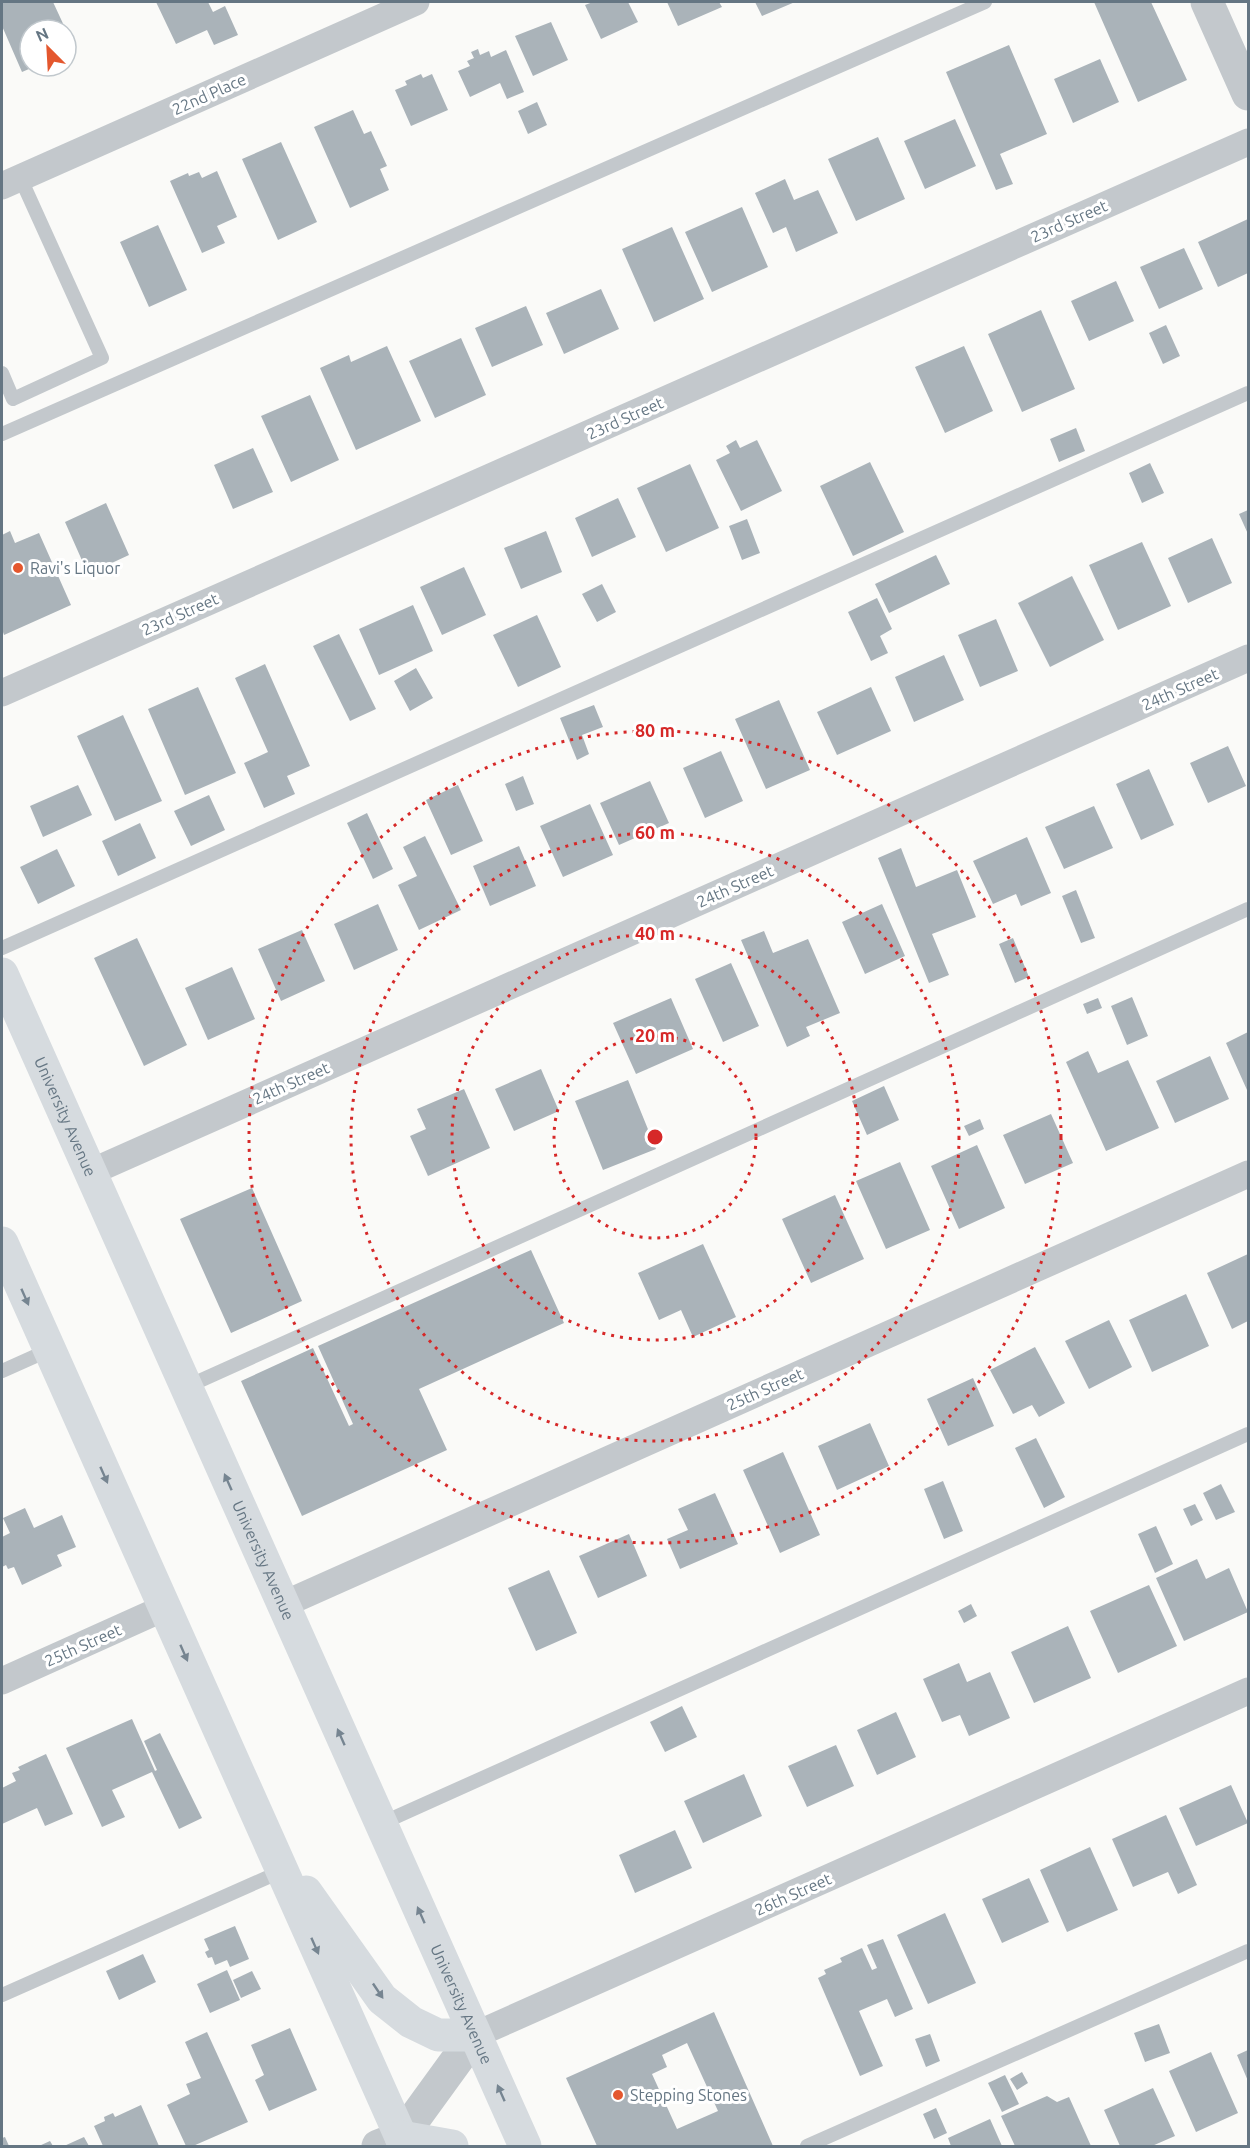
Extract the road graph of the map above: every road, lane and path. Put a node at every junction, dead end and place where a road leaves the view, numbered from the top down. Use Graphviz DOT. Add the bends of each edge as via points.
graph roads {
  1 [pos="416,2"];
  2 [pos="986,2"];
  3 [pos="1207,2"];
  4 [pos="1248,94"];
  5 [pos="1248,142"];
  6 [pos="11,181"];
  7 [pos="2,373"];
  8 [pos="1248,393"];
  9 [pos="2,434"];
  10 [pos="1248,658"];
  11 [pos="2,693"];
  12 [pos="1248,909"];
  13 [pos="2,948"];
  14 [pos="2,974"];
  15 [pos="90,1172"];
  16 [pos="1248,1174"];
  17 [pos="2,1244"];
  18 [pos="49,1350"];
  19 [pos="2,1371"];
  20 [pos="186,1387"];
  21 [pos="1248,1434"];
  22 [pos="282,1605"];
  23 [pos="164,1608"];
  24 [pos="2,1681"];
  25 [pos="1248,1692"];
  26 [pos="380,1824"];
  27 [pos="275,1857"];
  28 [pos="1248,1951"];
  29 [pos="2,1995"];
  30 [pos="475,2035"];
  31 [pos="395,2143"];
  32 [pos="452,2146"];
  33 [pos="525,2146"];
  34 [pos="807,2146"];
  1 -- 6 [label="street, 22nd Place"];
  2 -- 9 [label="lane"];
  3 -- 4 [label="street"];
  5 -- 11 [label="street, 23rd Street"];
  6 -- 7 [label="lane" via="102,358 13,399"];
  8 -- 13 [label="lane"];
  10 -- 15 [label="street, 24th Street"];
  12 -- 20 [label="lane"];
  14 -- 15 [label="main road, University Avenue"];
  15 -- 20 [label="main road, University Avenue"];
  16 -- 22 [label="street, 25th Street"];
  17 -- 18 [label="main road, one-way"];
  18 -- 19 [label="lane"];
  18 -- 23 [label="main road, one-way"];
  22 -- 20 [label="main road, University Avenue, one-way"];
  21 -- 26 [label="lane"];
  26 -- 22 [label="main road, University Avenue, one-way"];
  23 -- 24 [label="street, 25th Street"];
  23 -- 27 [label="main road, one-way"];
  25 -- 30 [label="street, 26th Street"];
  30 -- 26 [label="main road, University Avenue, one-way"];
  27 -- 29 [label="lane"];
  27 -- 30 [label="main road, one-way" via="363,1968 382,1999 411,2022 438,2035"];
  27 -- 31 [label="main road, one-way"];
  28 -- 34 [label="lane"];
  30 -- 31 [label="street, 26th Street"];
  33 -- 30 [label="main road, University Avenue, one-way"];
  31 -- 32 [label="main road"];
}
